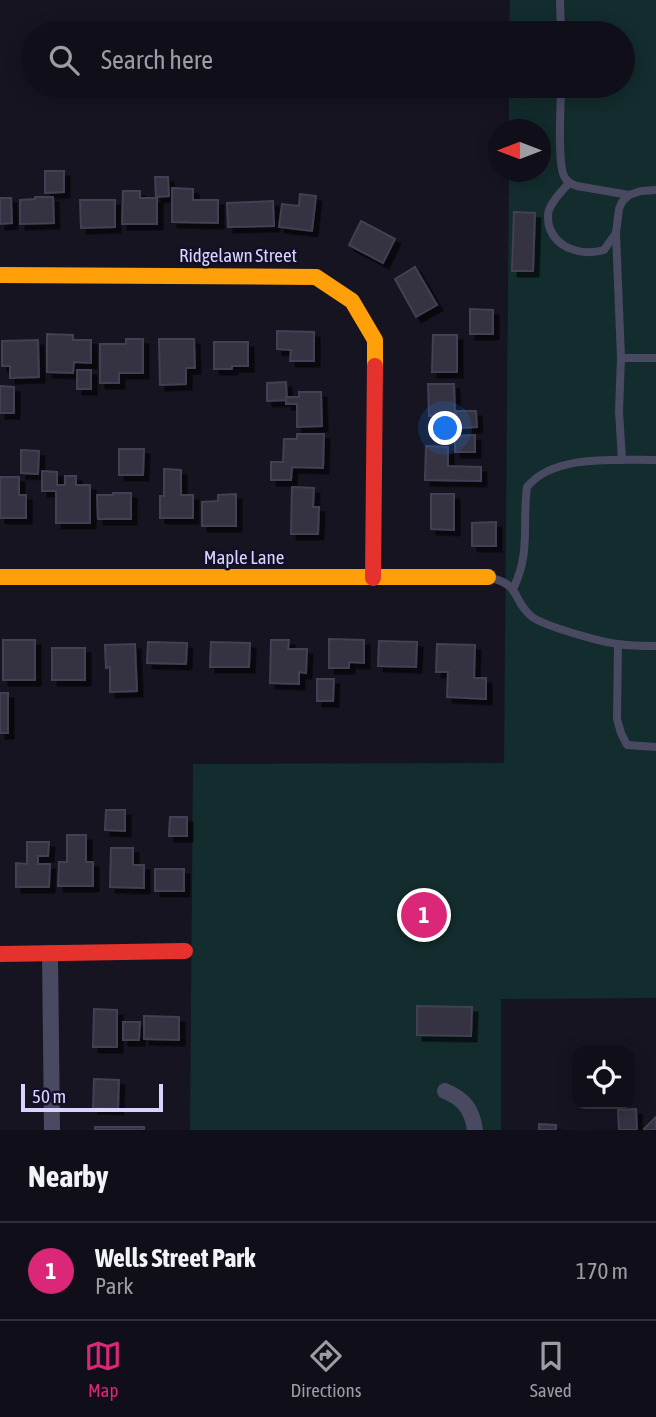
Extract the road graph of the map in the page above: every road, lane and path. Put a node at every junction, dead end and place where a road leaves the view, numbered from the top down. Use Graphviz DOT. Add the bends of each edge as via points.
graph roads {
  1 [pos="561,0"];
  2 [pos="561,21"];
  3 [pos="561,98"];
  4 [pos="569,183"];
  5 [pos="656,190"];
  6 [pos="629,195"];
  7 [pos="616,233"];
  8 [pos="0,275"];
  9 [pos="621,358"];
  10 [pos="656,358"];
  11 [pos="622,460"];
  12 [pos="656,460"];
  13 [pos="0,577"];
  14 [pos="373,578"];
  15 [pos="488,578"];
  16 [pos="513,589"];
  17 [pos="618,644"];
  18 [pos="656,646"];
  19 [pos="656,747"];
  20 [pos="185,951"];
  21 [pos="50,953"];
  22 [pos="0,954"];
  23 [pos="445,1091"];
  24 [pos="52,1130"];
  25 [pos="475,1130"];
  1 -- 2 [label="lane"];
  3 -- 4 [label="lane" via="561,162"];
  4 -- 6 [label="lane"];
  4 -- 7 [label="lane" via="548,212 551,233 558,242 583,253 596,252 604,250"];
  5 -- 6 [label="lane"];
  6 -- 7 [label="lane" via="619,209"];
  7 -- 9 [label="lane"];
  8 -- 14 [label="street, Ridgelawn Street" via="316,277 352,301 375,340"];
  9 -- 10 [label="lane"];
  9 -- 11 [label="lane"];
  11 -- 12 [label="lane"];
  11 -- 16 [label="lane" via="583,461 554,468 527,487 523,564"];
  13 -- 14 [label="street, Maple Lane"];
  14 -- 15 [label="street, Maple Lane"];
  15 -- 16 [label="lane" via="502,580"];
  16 -- 17 [label="lane" via="536,620"];
  17 -- 18 [label="lane"];
  17 -- 19 [label="lane" via="617,719 621,733 627,744"];
  20 -- 21 [label="street"];
  21 -- 22 [label="street"];
  21 -- 24 [label="street"];
  23 -- 25 [label="street" via="460,1097"];
}
